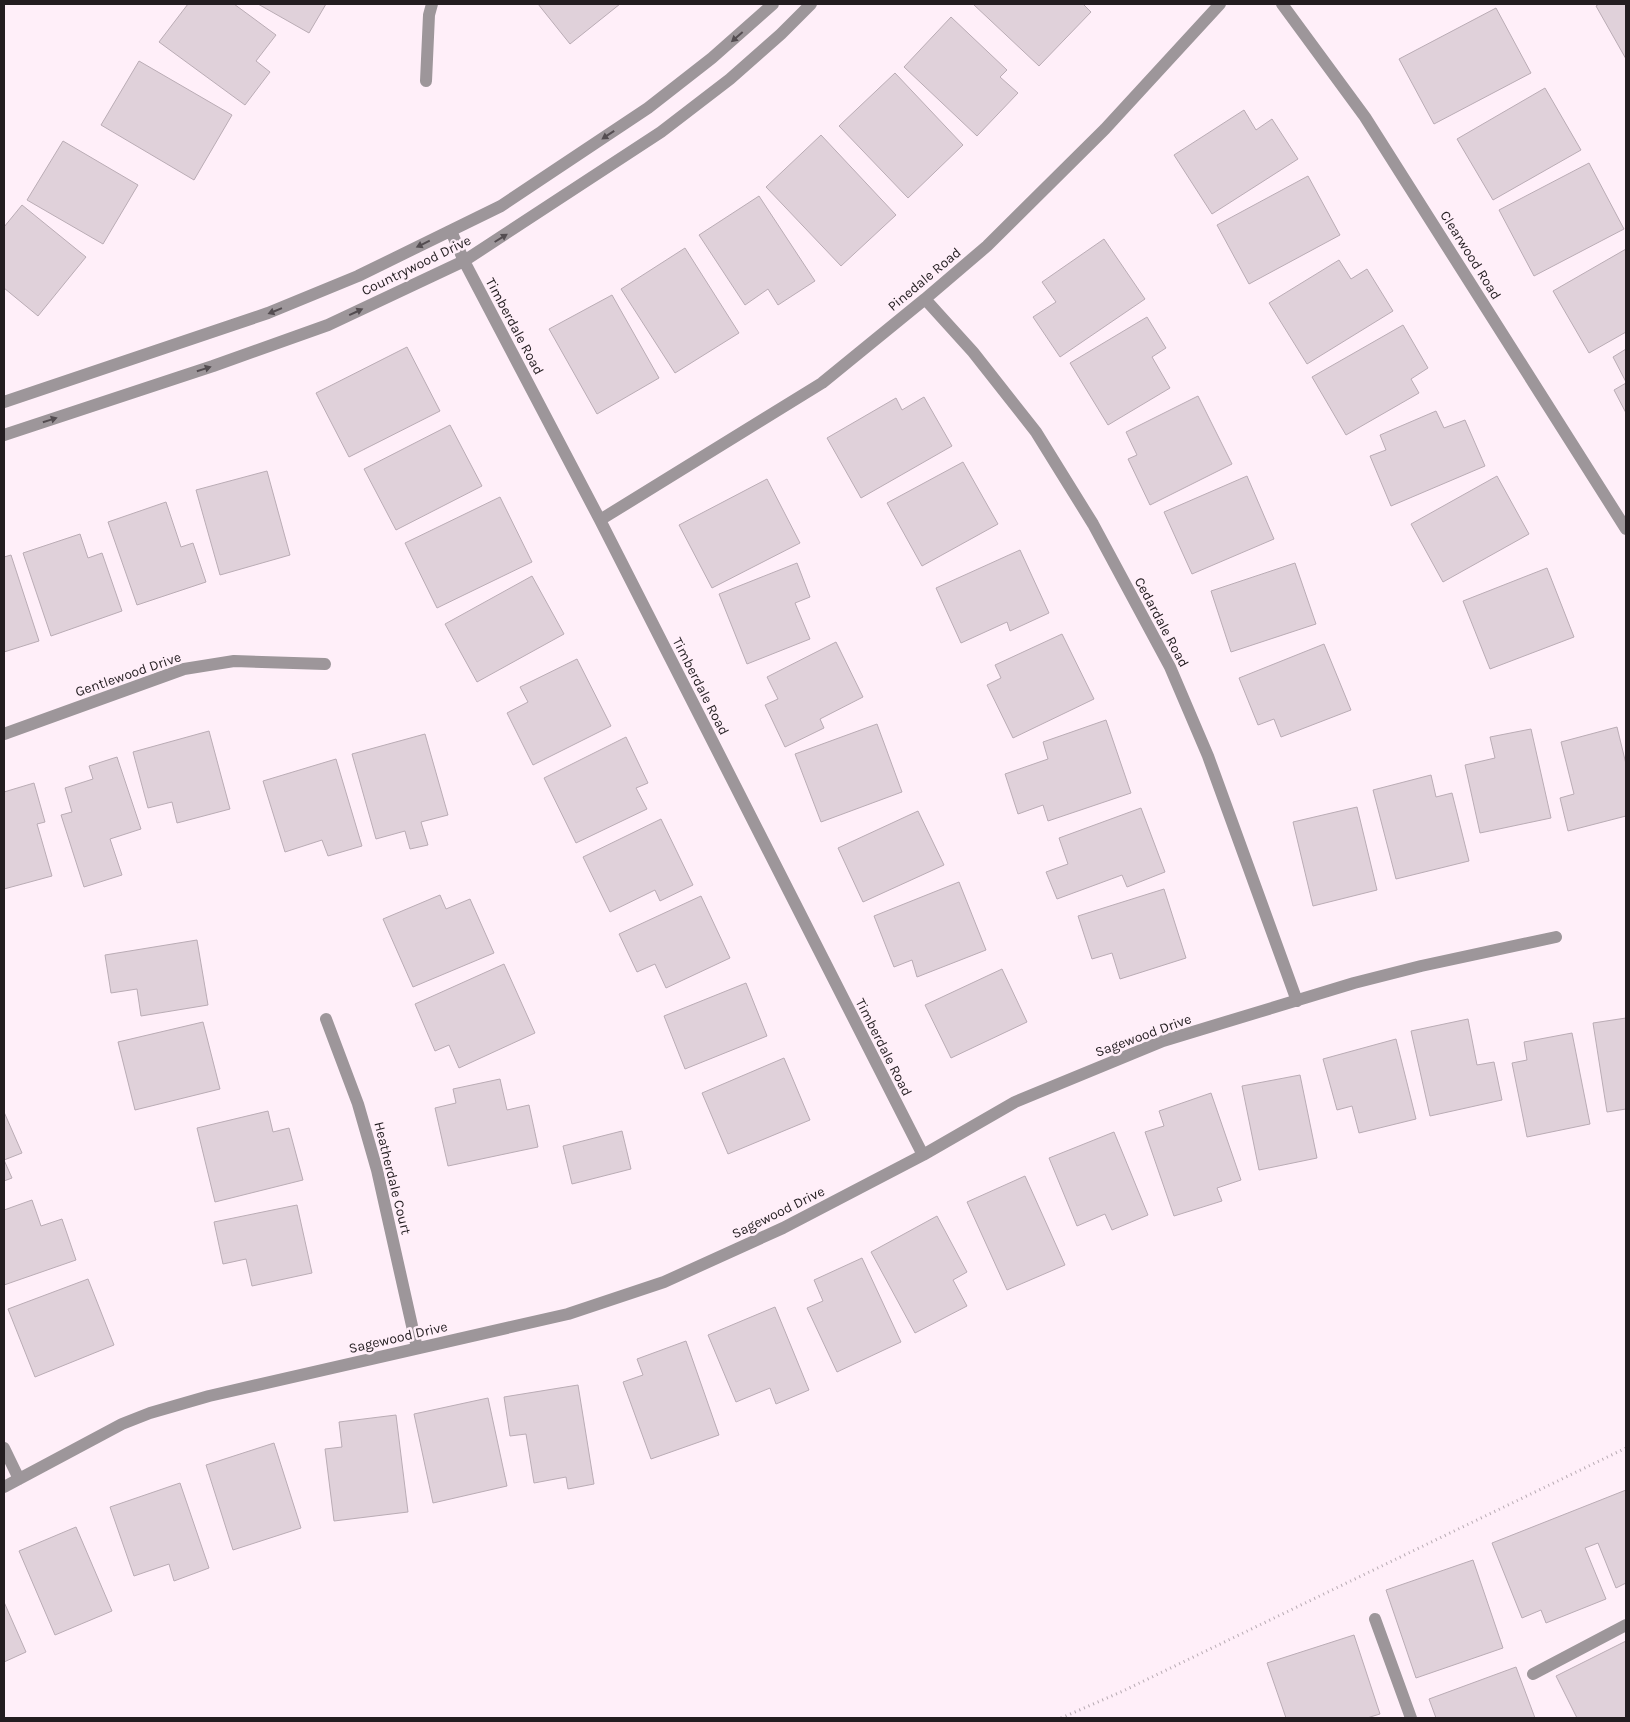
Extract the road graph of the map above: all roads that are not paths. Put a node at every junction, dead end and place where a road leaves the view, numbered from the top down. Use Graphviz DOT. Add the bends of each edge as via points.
graph roads {
  1 [pos="432,4"];
  2 [pos="773,4"];
  3 [pos="811,4"];
  4 [pos="1220,4"];
  5 [pos="1282,4"];
  6 [pos="426,81"];
  7 [pos="451,231"];
  8 [pos="464,261"];
  9 [pos="925,299"];
  10 [pos="4,402"];
  11 [pos="4,436"];
  12 [pos="600,520"];
  13 [pos="1626,528"];
  14 [pos="325,664"];
  15 [pos="4,734"];
  16 [pos="1556,937"];
  17 [pos="1297,1001"];
  18 [pos="326,1019"];
  19 [pos="923,1156"];
  20 [pos="417,1348"];
  21 [pos="4,1448"];
  22 [pos="19,1479"];
  23 [pos="4,1487"];
  24 [pos="1375,1619"];
  25 [pos="1626,1625"];
  26 [pos="1533,1674"];
  27 [pos="1411,1718"];
  1 -- 6 [label="street"];
  2 -- 7 [label="street, Countrywood Drive, one-way" via="648,108 501,206"];
  8 -- 3 [label="street, Countrywood Drive, one-way" via="661,132 730,79"];
  4 -- 9 [label="street, Pinedale Road" via="1105,129 987,246"];
  5 -- 13 [label="street, Clearwood Road" via="1365,117"];
  7 -- 8 [label="street, Timberdale Road"];
  7 -- 10 [label="street, Countrywood Drive, one-way" via="358,276 268,313"];
  11 -- 8 [label="street, Countrywood Drive, one-way" via="328,324"];
  8 -- 12 [label="street, Timberdale Road"];
  9 -- 12 [label="street, Pinedale Road" via="822,383"];
  9 -- 17 [label="street, Cedardale Road" via="973,352 1036,432 1093,524 1170,667 1208,756"];
  12 -- 19 [label="street, Timberdale Road"];
  14 -- 15 [label="street, Gentlewood Drive" via="234,660 184,669"];
  16 -- 17 [label="street, Sagewood Drive" via="1421,966"];
  17 -- 19 [label="street, Sagewood Drive" via="1163,1041 1105,1063 1015,1102"];
  18 -- 20 [label="street, Heatherdale Court" via="358,1104 377,1170"];
  19 -- 20 [label="street, Sagewood Drive" via="783,1228 664,1282 568,1314"];
  20 -- 22 [label="street, Sagewood Drive" via="209,1396 150,1413 122,1424"];
  21 -- 22 [label="street"];
  22 -- 23 [label="street, Sagewood Drive"];
  24 -- 27 [label="street"];
  25 -- 26 [label="street"];
}
